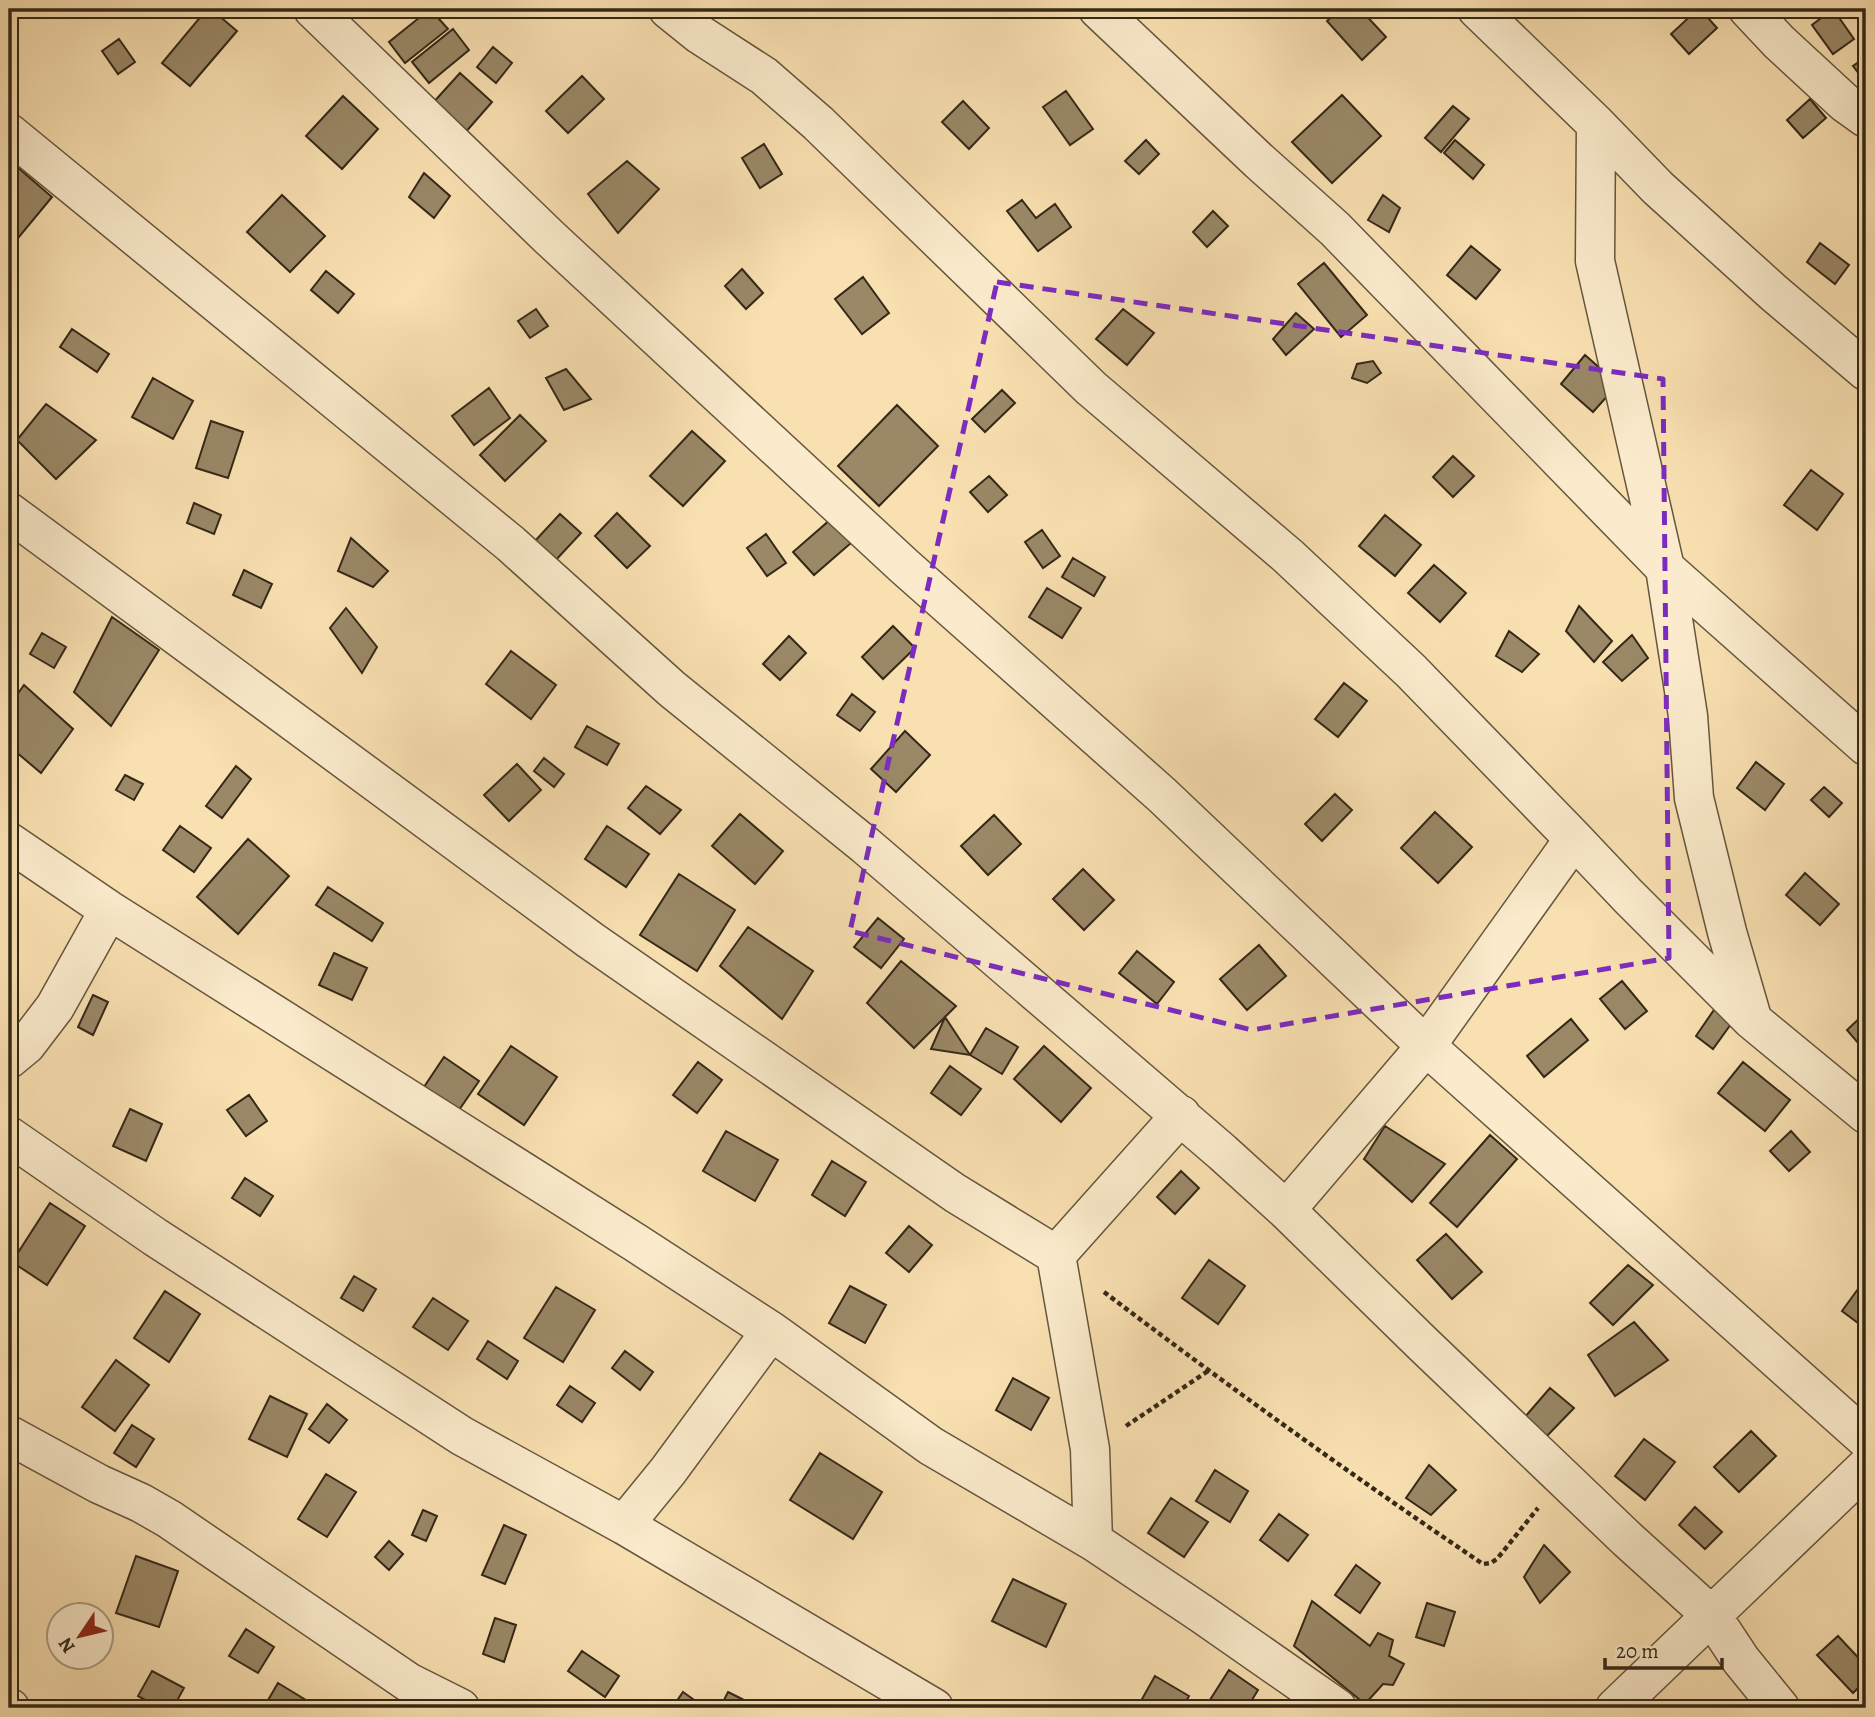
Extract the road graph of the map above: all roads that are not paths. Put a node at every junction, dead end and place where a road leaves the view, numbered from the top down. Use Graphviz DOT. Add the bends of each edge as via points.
graph roads {
  1 [pos="313,9"];
  2 [pos="668,9"];
  3 [pos="1098,9"];
  4 [pos="1477,9"];
  5 [pos="1748,9"];
  6 [pos="1866,118"];
  7 [pos="1596,124"];
  8 [pos="9,133"];
  9 [pos="1866,371"];
  10 [pos="9,512"];
  11 [pos="1665,568"];
  12 [pos="1866,746"];
  13 [pos="1574,839"];
  14 [pos="9,842"];
  15 [pos="109,910"];
  16 [pos="1752,1020"];
  17 [pos="1426,1046"];
  18 [pos="9,1059"];
  19 [pos="1866,1114"];
  20 [pos="1181,1115"];
  21 [pos="9,1136"];
  22 [pos="1286,1210"];
  23 [pos="1056,1255"];
  24 [pos="771,1331"];
  25 [pos="9,1435"];
  26 [pos="1866,1439"];
  27 [pos="1866,1467"];
  28 [pos="624,1525"];
  29 [pos="1093,1541"];
  30 [pos="1712,1616"];
  31 [pos="460,1708"];
  32 [pos="934,1708"];
  33 [pos="1336,1708"];
  34 [pos="1615,1708"];
  35 [pos="1780,1708"];
  1 -- 17 [label="street" via="560,248 914,575 1162,795"];
  2 -- 13 [label="street" via="764,76 818,123 1091,388 1289,556 1410,671"];
  3 -- 11 [label="street" via="1335,229"];
  4 -- 7 [label="street"];
  5 -- 6 [label="street"];
  7 -- 9 [label="street" via="1687,215"];
  7 -- 11 [label="street" via="1595,261"];
  8 -- 20 [label="street" via="511,544 672,689 865,845"];
  10 -- 23 [label="street" via="590,940 954,1193"];
  11 -- 12 [label="street"];
  11 -- 16 [label="street" via="1688,716 1694,798"];
  13 -- 16 [label="street"];
  13 -- 17 [label="street"];
  14 -- 15 [label="street"];
  15 -- 18 [label="street" via="55,1007"];
  15 -- 24 [label="street"];
  16 -- 19 [label="street"];
  17 -- 22 [label="street"];
  17 -- 26 [label="street"];
  20 -- 22 [label="street"];
  20 -- 23 [label="street"];
  21 -- 28 [label="street" via="155,1237 462,1436"];
  22 -- 30 [label="street"];
  23 -- 29 [label="street" via="1090,1449"];
  24 -- 28 [label="street"];
  24 -- 29 [label="street" via="931,1446"];
  25 -- 31 [label="street" via="159,1514 408,1682"];
  27 -- 30 [label="street"];
  28 -- 32 [label="street"];
  29 -- 33 [label="street"];
  30 -- 34 [label="street"];
  30 -- 35 [label="street"];
}
